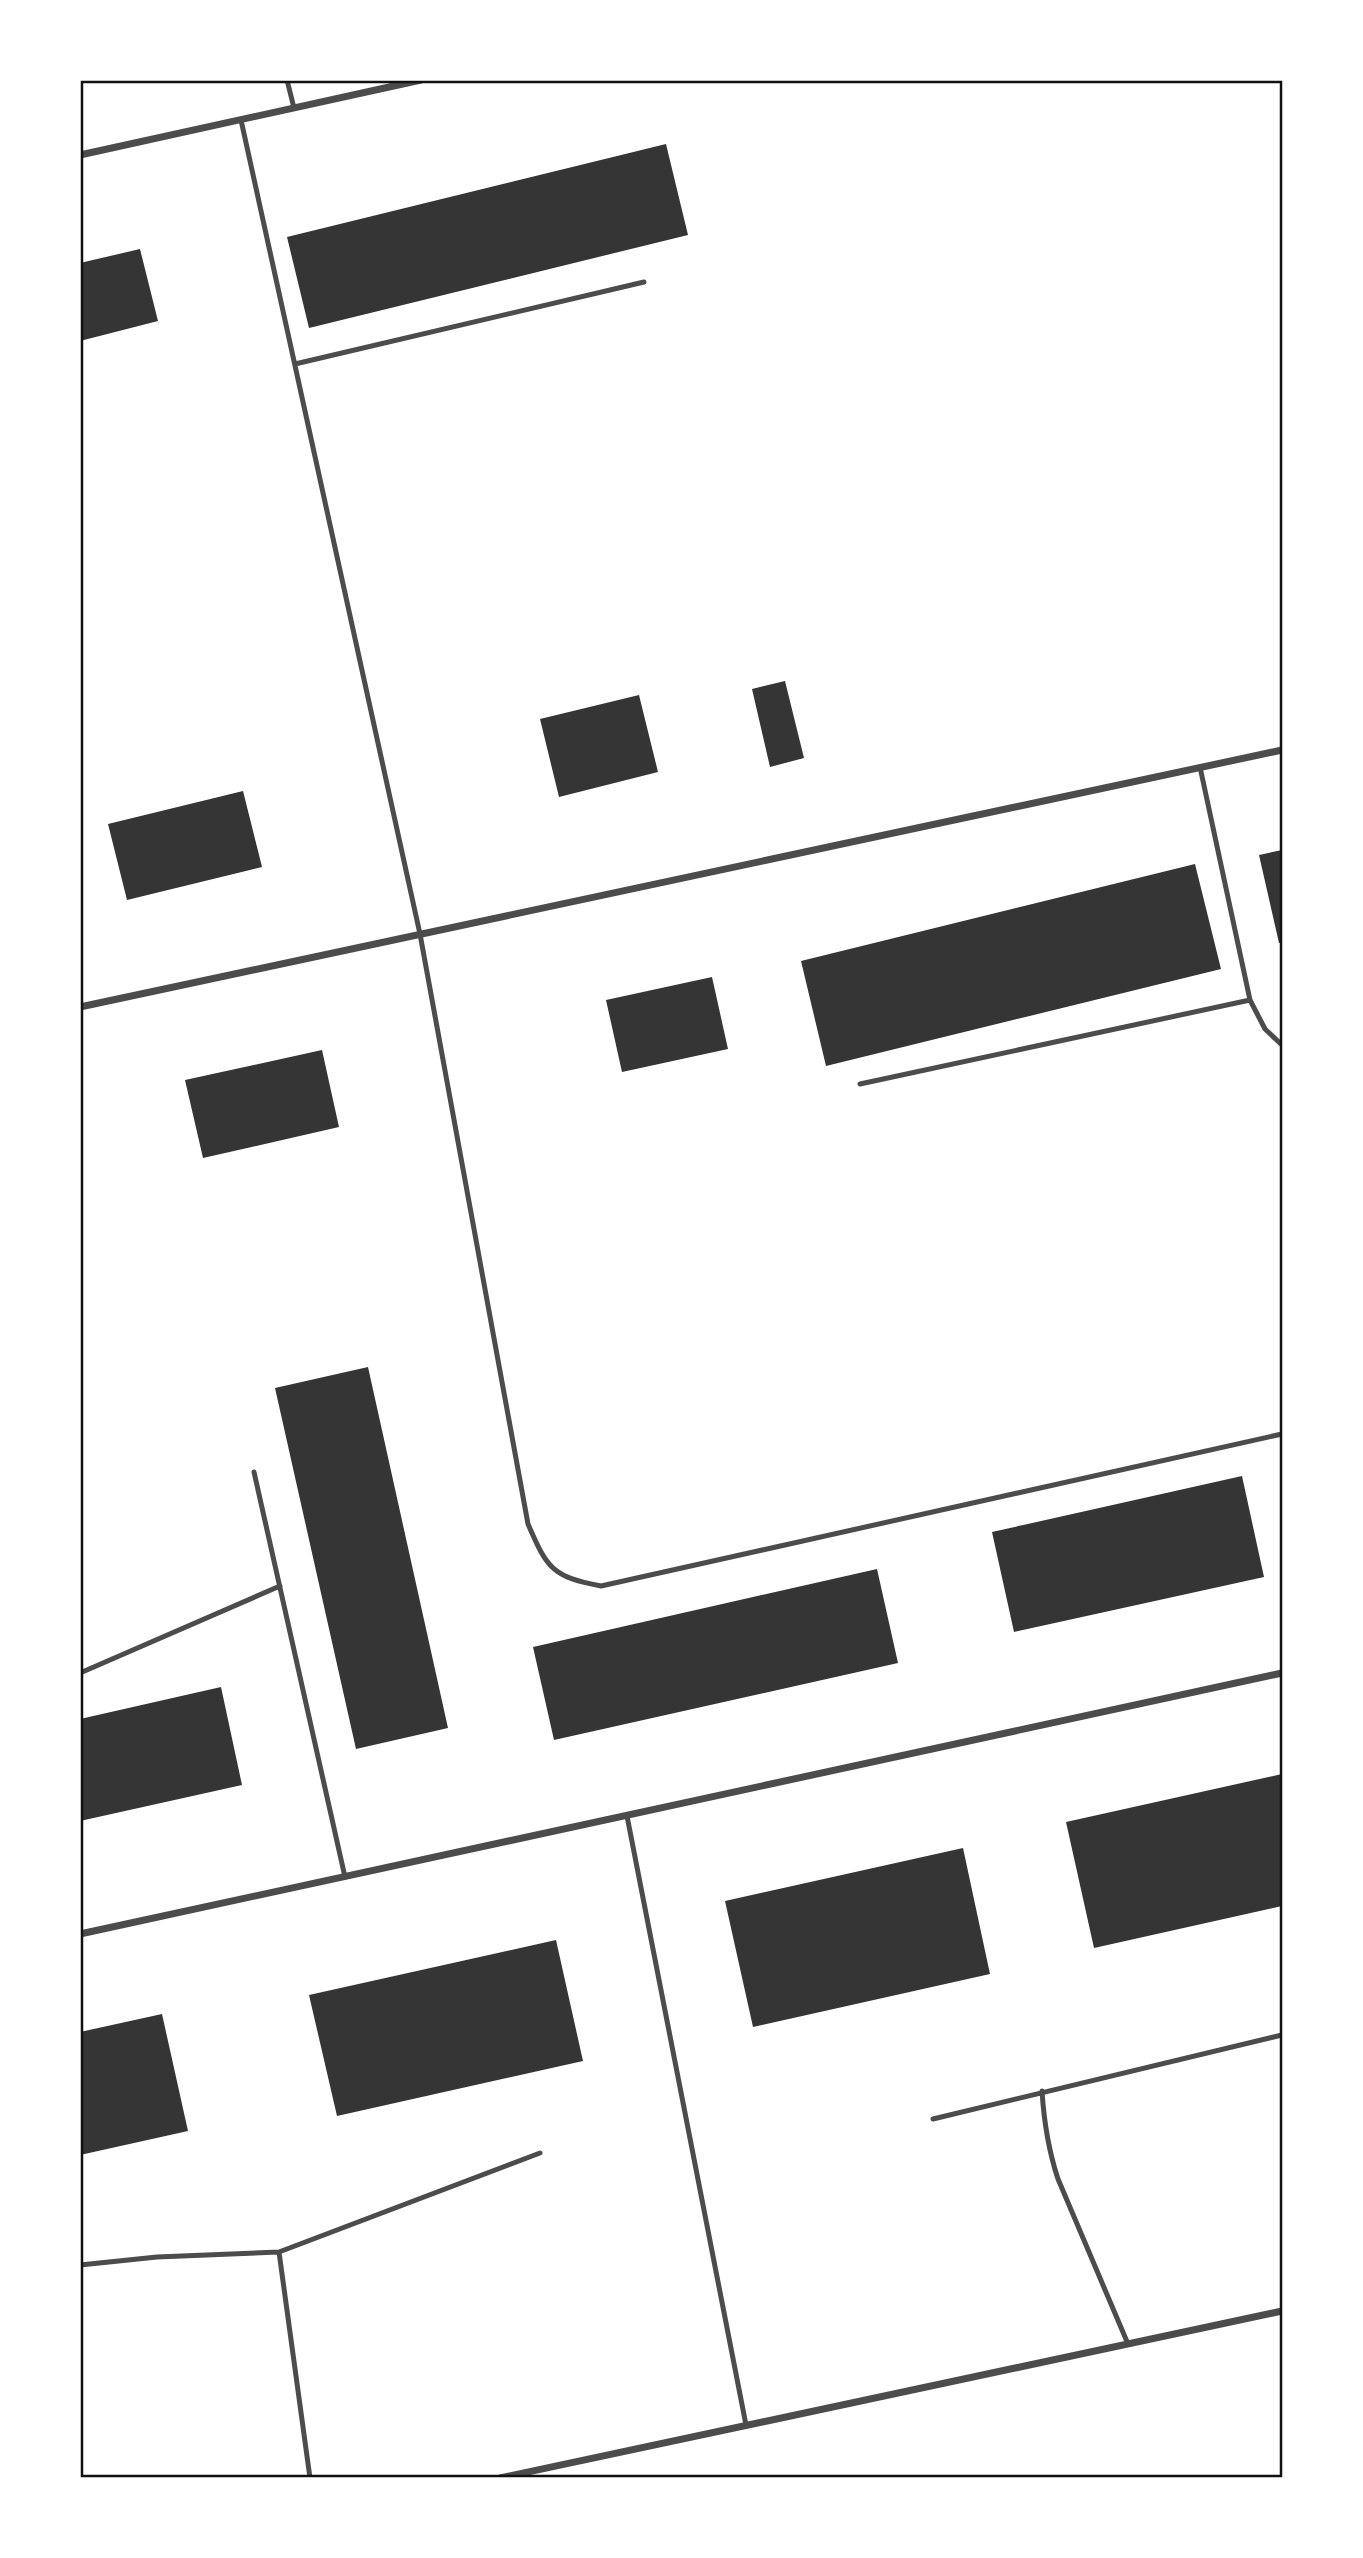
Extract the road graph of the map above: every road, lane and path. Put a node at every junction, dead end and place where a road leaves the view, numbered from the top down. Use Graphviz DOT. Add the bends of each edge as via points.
graph roads {
  1 [pos="287,80"];
  2 [pos="421,80"];
  3 [pos="294,108"];
  4 [pos="241,120"];
  5 [pos="80,155"];
  6 [pos="644,282"];
  7 [pos="295,364"];
  8 [pos="1283,750"];
  9 [pos="1200,767"];
  10 [pos="420,934"];
  11 [pos="1250,1000"];
  12 [pos="80,1007"];
  13 [pos="1283,1045"];
  14 [pos="860,1084"];
  15 [pos="1283,1434"];
  16 [pos="254,1472"];
  17 [pos="280,1586"];
  18 [pos="80,1673"];
  19 [pos="1283,1673"];
  20 [pos="627,1816"];
  21 [pos="345,1877"];
  22 [pos="80,1934"];
  23 [pos="1283,2035"];
  24 [pos="1042,2091"];
  25 [pos="933,2119"];
  26 [pos="540,2153"];
  27 [pos="279,2252"];
  28 [pos="80,2265"];
  29 [pos="1283,2311"];
  30 [pos="1128,2344"];
  31 [pos="746,2425"];
  32 [pos="310,2477"];
  33 [pos="500,2477"];
  1 -- 3 [label="lane"];
  2 -- 3 [label="street"];
  3 -- 4 [label="street"];
  4 -- 5 [label="street"];
  4 -- 7 [label="lane"];
  6 -- 7 [label="lane"];
  7 -- 10 [label="lane"];
  8 -- 9 [label="street"];
  9 -- 10 [label="street"];
  9 -- 11 [label="lane"];
  10 -- 12 [label="street"];
  10 -- 15 [label="lane" via="528,1524 544,1560 571,1580 600,1586"];
  11 -- 13 [label="lane" via="1265,1029"];
  11 -- 14 [label="lane"];
  16 -- 17 [label="lane"];
  17 -- 18 [label="lane"];
  17 -- 21 [label="lane"];
  19 -- 20 [label="street"];
  20 -- 21 [label="street"];
  20 -- 31 [label="lane"];
  21 -- 22 [label="street"];
  23 -- 24 [label="lane"];
  24 -- 25 [label="lane"];
  24 -- 30 [label="lane" via="1049,2151 1058,2179"];
  26 -- 27 [label="lane"];
  27 -- 28 [label="lane"];
  27 -- 32 [label="lane"];
  29 -- 30 [label="street"];
  30 -- 31 [label="street"];
  31 -- 33 [label="street"];
}
